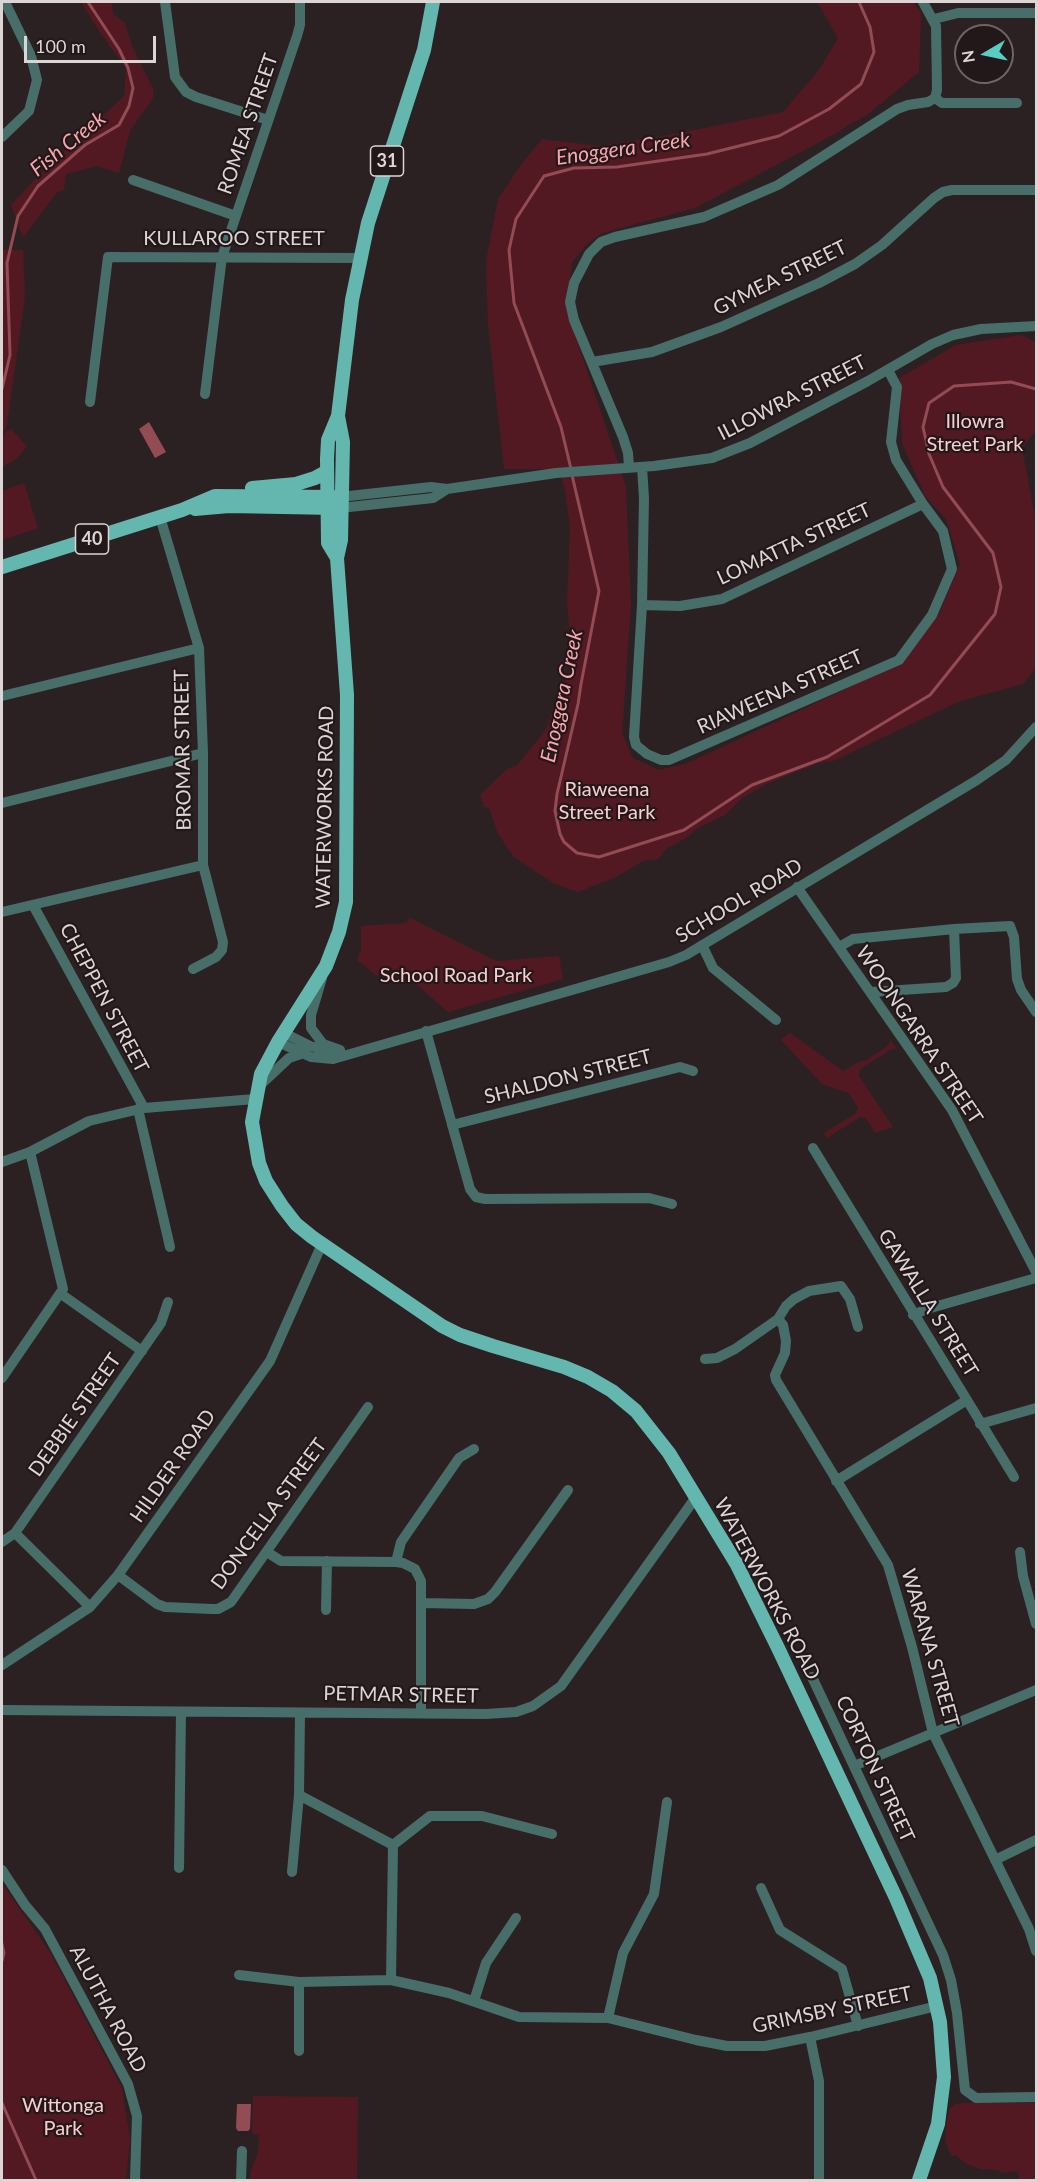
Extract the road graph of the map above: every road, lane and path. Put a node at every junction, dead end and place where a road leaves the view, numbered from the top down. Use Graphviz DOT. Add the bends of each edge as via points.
graph roads {
  1 [pos="4,2"];
  2 [pos="165,2"];
  3 [pos="300,2"];
  4 [pos="433,2"];
  5 [pos="923,2"];
  6 [pos="1036,13"];
  7 [pos="934,19"];
  8 [pos="935,98"];
  9 [pos="1017,103"];
  10 [pos="267,120"];
  11 [pos="2,137"];
  12 [pos="133,180"];
  13 [pos="1036,190"];
  14 [pos="236,216"];
  15 [pos="222,257"];
  16 [pos="359,258"];
  17 [pos="1036,328"];
  18 [pos="592,362"];
  19 [pos="888,370"];
  20 [pos="205,394"];
  21 [pos="90,402"];
  22 [pos="338,416"];
  23 [pos="629,467"];
  24 [pos="642,467"];
  25 [pos="326,472"];
  26 [pos="215,496"];
  27 [pos="333,503"];
  28 [pos="923,504"];
  29 [pos="182,510"];
  30 [pos="160,517"];
  31 [pos="2,567"];
  32 [pos="642,605"];
  33 [pos="198,648"];
  34 [pos="2,696"];
  35 [pos="1036,727"];
  36 [pos="203,753"];
  37 [pos="2,802"];
  38 [pos="202,865"];
  39 [pos="797,887"];
  40 [pos="33,905"];
  41 [pos="2,912"];
  42 [pos="954,929"];
  43 [pos="702,945"];
  44 [pos="839,947"];
  45 [pos="326,966"];
  46 [pos="193,969"];
  47 [pos="871,992"];
  48 [pos="1036,1009"];
  49 [pos="776,1020"];
  50 [pos="426,1031"];
  51 [pos="281,1037"];
  52 [pos="340,1050"];
  53 [pos="355,1051"];
  54 [pos="301,1053"];
  55 [pos="693,1071"];
  56 [pos="256,1094"];
  57 [pos="141,1109"];
  58 [pos="452,1125"];
  59 [pos="813,1148"];
  60 [pos="30,1152"];
  61 [pos="2,1162"];
  62 [pos="672,1204"];
  63 [pos="322,1244"];
  64 [pos="170,1247"];
  65 [pos="1036,1272"];
  66 [pos="1036,1278"];
  67 [pos="61,1294"];
  68 [pos="168,1302"];
  69 [pos="913,1315"];
  70 [pos="778,1319"];
  71 [pos="858,1328"];
  72 [pos="142,1350"];
  73 [pos="705,1359"];
  74 [pos="2,1378"];
  75 [pos="967,1400"];
  76 [pos="368,1407"];
  77 [pos="1036,1408"];
  78 [pos="980,1424"];
  79 [pos="474,1449"];
  80 [pos="1014,1477"];
  81 [pos="836,1481"];
  82 [pos="568,1490"];
  83 [pos="696,1497"];
  84 [pos="15,1533"];
  85 [pos="2,1542"];
  86 [pos="267,1552"];
  87 [pos="1020,1552"];
  88 [pos="327,1561"];
  89 [pos="396,1562"];
  90 [pos="118,1575"];
  91 [pos="421,1603"];
  92 [pos="90,1608"];
  93 [pos="326,1610"];
  94 [pos="1036,1624"];
  95 [pos="2,1665"];
  96 [pos="812,1677"];
  97 [pos="1036,1690"];
  98 [pos="2,1710"];
  99 [pos="181,1712"];
  100 [pos="300,1713"];
  101 [pos="421,1713"];
  102 [pos="933,1733"];
  103 [pos="854,1766"];
  104 [pos="299,1795"];
  105 [pos="667,1803"];
  106 [pos="552,1834"];
  107 [pos="1036,1840"];
  108 [pos="393,1845"];
  109 [pos="994,1860"];
  110 [pos="179,1868"];
  111 [pos="2,1870"];
  112 [pos="292,1872"];
  113 [pos="905,1876"];
  114 [pos="889,1885"];
  115 [pos="761,1888"];
  116 [pos="912,1890"];
  117 [pos="896,1898"];
  118 [pos="516,1918"];
  119 [pos="1036,1951"];
  120 [pos="239,1975"];
  121 [pos="391,1980"];
  122 [pos="299,1982"];
  123 [pos="474,2001"];
  124 [pos="937,2006"];
  125 [pos="608,2018"];
  126 [pos="858,2026"];
  127 [pos="810,2037"];
  128 [pos="299,2051"];
  129 [pos="1036,2097"];
  130 [pos="242,2151"];
  131 [pos="135,2181"];
  132 [pos="241,2181"];
  133 [pos="819,2181"];
  134 [pos="919,2181"];
  1 -- 11 [label="street" via="31,56 37,80 29,111"];
  2 -- 10 [label="street" via="175,77 186,92"];
  3 -- 10 [label="street, ROMEA STREET" via="300,25"];
  4 -- 16 [label="main road, WATERWORKS ROAD / 31" via="424,50"];
  5 -- 7 [label="street"];
  6 -- 7 [label="street" via="958,13"];
  7 -- 8 [label="street"];
  8 -- 9 [label="street" via="942,103"];
  8 -- 18 [label="street" via="897,109 778,185 735,204 704,217 601,242 589,254 574,283 570,302"];
  10 -- 14 [label="street, ROMEA STREET"];
  12 -- 14 [label="street"];
  13 -- 18 [label="street, GYMEA STREET" via="943,192 882,245 819,283 721,327 652,352"];
  14 -- 15 [label="street, ROMEA STREET"];
  15 -- 16 [label="street, KULLAROO STREET"];
  15 -- 20 [label="street, ROMEA STREET"];
  15 -- 21 [label="street, KULLAROO STREET" via="108,257"];
  16 -- 22 [label="main road, WATERWORKS ROAD / 31"];
  17 -- 19 [label="street, ILLOWRA STREET" via="981,329 953,335"];
  18 -- 23 [label="street" via="623,437"];
  19 -- 24 [label="street, ILLOWRA STREET" via="750,443 712,458"];
  19 -- 28 [label="street, RIAWEENA STREET" via="897,387 891,442 901,470"];
  22 -- 25 [label="main road, WATERWORKS ROAD / 31" via="328,440"];
  22 -- 27 [label="main road, WATERWORKS ROAD / 31" via="342,442"];
  23 -- 24 [label="street, ILLOWRA STREET"];
  23 -- 27 [label="street, ILLOWRA STREET" via="447,489 433,498"];
  24 -- 32 [label="street, RIAWEENA STREET"];
  25 -- 26 [label="main road" via="296,484"];
  25 -- 27 [label="main road, WATERWORKS ROAD / 31"];
  26 -- 27 [label="main road, 40"];
  26 -- 29 [label="main road, 40"];
  27 -- 29 [label="main road, 40"];
  27 -- 45 [label="main road, WATERWORKS ROAD / 31" via="341,540 337,558 346,686 346,902"];
  28 -- 32 [label="street, LOMATTA STREET" via="722,599 680,606"];
  28 -- 32 [label="street, RIAWEENA STREET" via="943,531 952,569 932,615 899,660 669,760 647,754 636,745 634,737"];
  29 -- 30 [label="main road, 40"];
  30 -- 31 [label="main road, 40"];
  30 -- 33 [label="street, BROMAR STREET"];
  33 -- 34 [label="street"];
  33 -- 36 [label="street, BROMAR STREET"];
  35 -- 39 [label="street, SCHOOL ROAD" via="1006,760 977,780"];
  36 -- 37 [label="street"];
  36 -- 38 [label="street, BROMAR STREET"];
  38 -- 40 [label="street"];
  38 -- 46 [label="street, BROMAR STREET" via="223,942 216,957"];
  39 -- 43 [label="street, SCHOOL ROAD"];
  39 -- 44 [label="street, WOONGARRA STREET"];
  40 -- 41 [label="street"];
  40 -- 57 [label="street, CHEPPEN STREET"];
  42 -- 44 [label="street" via="853,939"];
  42 -- 47 [label="street" via="953,983 946,987"];
  42 -- 48 [label="street" via="1010,926 1017,979"];
  43 -- 49 [label="street" via="713,968"];
  43 -- 50 [label="street, SCHOOL ROAD" via="669,962"];
  44 -- 47 [label="street, WOONGARRA STREET"];
  45 -- 51 [label="main road, WATERWORKS ROAD / 31"];
  45 -- 52 [label="street" via="311,1012 311,1025 323,1044"];
  47 -- 65 [label="street, WOONGARRA STREET" via="952,1110"];
  50 -- 53 [label="street, SCHOOL ROAD"];
  50 -- 58 [label="street"];
  51 -- 52 [label="street, SCHOOL ROAD" via="314,1048"];
  51 -- 54 [label="street, SCHOOL ROAD"];
  51 -- 56 [label="main road, WATERWORKS ROAD / 31" via="265,1065"];
  52 -- 53 [label="street, SCHOOL ROAD"];
  53 -- 54 [label="street, SCHOOL ROAD" via="324,1059"];
  54 -- 56 [label="street" via="287,1059"];
  55 -- 58 [label="street, SHALDON STREET" via="680,1067"];
  56 -- 57 [label="street"];
  56 -- 63 [label="main road, WATERWORKS ROAD / 31" via="254,1143 266,1181 296,1224"];
  57 -- 60 [label="street" via="89,1121"];
  57 -- 64 [label="street, CHEPPEN STREET"];
  58 -- 62 [label="street" via="470,1189 476,1197 649,1198"];
  59 -- 69 [label="street, GAWALLA STREET"];
  60 -- 61 [label="street"];
  60 -- 67 [label="street" via="63,1284"];
  63 -- 83 [label="main road, WATERWORKS ROAD / 31" via="442,1326 564,1367 612,1391 653,1431"];
  63 -- 90 [label="street, HILDER ROAD" via="270,1360"];
  66 -- 69 [label="street"];
  67 -- 72 [label="street"];
  67 -- 74 [label="street"];
  68 -- 72 [label="street, DEBBIE STREET" via="161,1323"];
  69 -- 75 [label="street, GAWALLA STREET"];
  70 -- 71 [label="street" via="790,1302 805,1293 842,1286 853,1306"];
  70 -- 73 [label="street" via="717,1359"];
  70 -- 81 [label="street, WARANA STREET" via="786,1341 776,1380"];
  72 -- 84 [label="street, DEBBIE STREET"];
  75 -- 78 [label="street, GAWALLA STREET"];
  75 -- 81 [label="street"];
  76 -- 86 [label="street, DONCELLA STREET"];
  77 -- 78 [label="street"];
  78 -- 80 [label="street, GAWALLA STREET"];
  79 -- 89 [label="street" via="459,1458 407,1533"];
  81 -- 102 [label="street, WARANA STREET" via="892,1575"];
  82 -- 91 [label="street" via="488,1599 474,1604"];
  83 -- 101 [label="street, PETMAR STREET" via="561,1686 549,1697 516,1712"];
  83 -- 114 [label="main road, WATERWORKS ROAD / 31" via="736,1563"];
  84 -- 85 [label="street, DEBBIE STREET"];
  84 -- 92 [label="street"];
  86 -- 88 [label="street" via="281,1561"];
  86 -- 90 [label="street, DONCELLA STREET" via="231,1602 218,1609 165,1607"];
  87 -- 94 [label="street"];
  88 -- 89 [label="street"];
  88 -- 93 [label="street"];
  89 -- 91 [label="street" via="415,1569 421,1581"];
  90 -- 92 [label="street, HILDER ROAD"];
  91 -- 101 [label="street"];
  92 -- 95 [label="street, HILDER ROAD"];
  96 -- 103 [label="street, CORTON STREET"];
  97 -- 102 [label="street"];
  98 -- 99 [label="street, PETMAR STREET"];
  99 -- 100 [label="street, PETMAR STREET"];
  99 -- 110 [label="street"];
  100 -- 101 [label="street, PETMAR STREET"];
  100 -- 104 [label="street"];
  102 -- 103 [label="street"];
  102 -- 109 [label="street, WARANA STREET"];
  103 -- 113 [label="street, CORTON STREET"];
  104 -- 108 [label="street"];
  104 -- 112 [label="street"];
  105 -- 125 [label="street" via="654,1894 623,1953"];
  106 -- 108 [label="street" via="482,1816 430,1816"];
  107 -- 109 [label="street"];
  108 -- 121 [label="street"];
  109 -- 119 [label="street, WARANA STREET"];
  111 -- 131 [label="street, ALUTHA ROAD" via="45,1929 132,2095 138,2126"];
  113 -- 114 [label="street"];
  113 -- 116 [label="street, CORTON STREET"];
  114 -- 117 [label="main road, WATERWORKS ROAD / 31"];
  115 -- 126 [label="street" via="780,1930 842,1969"];
  116 -- 117 [label="street"];
  116 -- 129 [label="street, CORTON STREET" via="951,1980 965,2090 976,2098"];
  117 -- 124 [label="main road, WATERWORKS ROAD / 31" via="930,1978"];
  118 -- 123 [label="street" via="486,1963"];
  120 -- 122 [label="street, GRIMSBY STREET"];
  121 -- 122 [label="street, GRIMSBY STREET"];
  121 -- 123 [label="street, GRIMSBY STREET"];
  122 -- 128 [label="street"];
  123 -- 125 [label="street, GRIMSBY STREET" via="519,2017"];
  124 -- 126 [label="street, GRIMSBY STREET"];
  124 -- 134 [label="main road, WATERWORKS ROAD / 31" via="944,2050 943,2088 936,2133"];
  125 -- 127 [label="street, GRIMSBY STREET" via="727,2046 765,2046"];
  126 -- 127 [label="street, GRIMSBY STREET"];
  127 -- 133 [label="street" via="819,2080"];
  130 -- 132 [label="street"];
}
